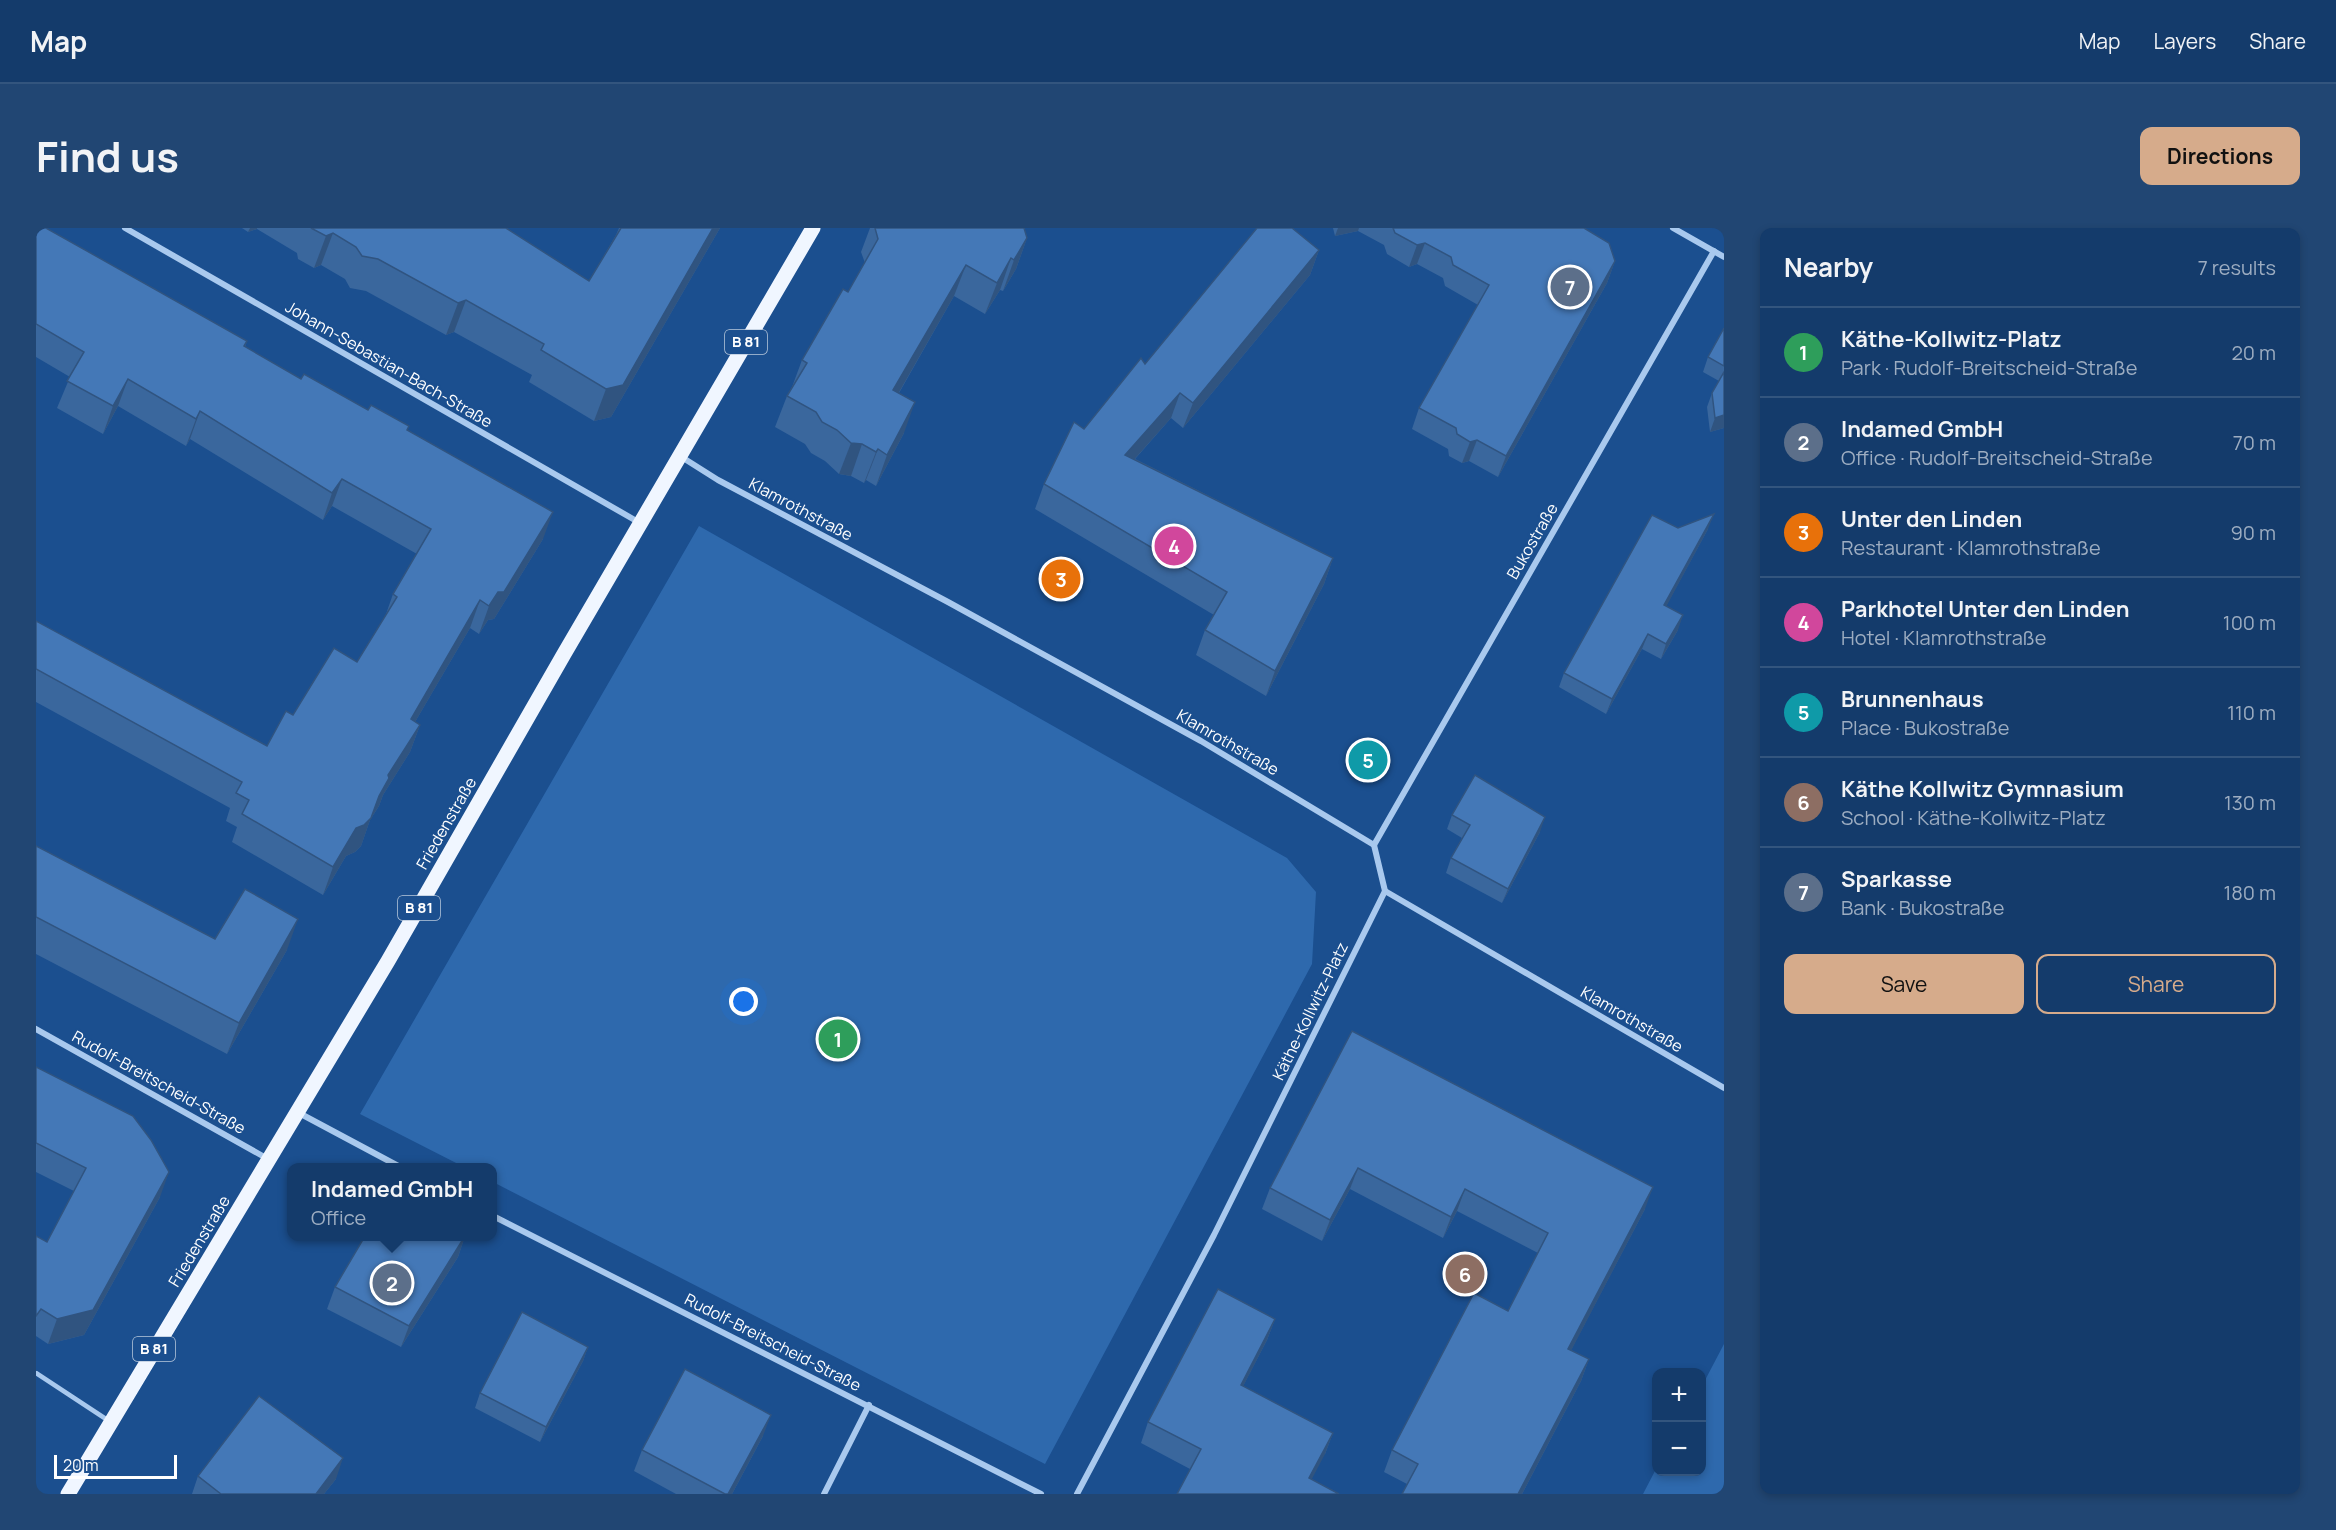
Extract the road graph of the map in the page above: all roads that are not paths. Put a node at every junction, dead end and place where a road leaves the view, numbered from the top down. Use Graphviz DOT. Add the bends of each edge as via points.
graph roads {
  1 [pos="125,228"];
  2 [pos="813,228"];
  3 [pos="1673,228"];
  4 [pos="1714,251"];
  5 [pos="1724,257"];
  6 [pos="680,456"];
  7 [pos="640,523"];
  8 [pos="1374,845"];
  9 [pos="1385,891"];
  10 [pos="36,1029"];
  11 [pos="1724,1088"];
  12 [pos="298,1113"];
  13 [pos="269,1160"];
  14 [pos="394,1163"];
  15 [pos="497,1219"];
  16 [pos="36,1373"];
  17 [pos="869,1405"];
  18 [pos="111,1423"];
  19 [pos="68,1494"];
  20 [pos="824,1494"];
  21 [pos="1041,1494"];
  22 [pos="1077,1494"];
  1 -- 7 [label="street, Johann-Sebastian-Bach-Straße"];
  2 -- 6 [label="main road, Friedenstraße / B 81"];
  3 -- 4 [label="street"];
  4 -- 5 [label="street"];
  4 -- 8 [label="street, Bukostraße"];
  6 -- 7 [label="main road, Friedenstraße / B 81"];
  6 -- 8 [label="street, Klamrothstraße" via="1201,741"];
  7 -- 12 [label="main road, Friedenstraße / B 81"];
  8 -- 9 [label="street"];
  9 -- 11 [label="street, Klamrothstraße"];
  9 -- 22 [label="street, Käthe-Kollwitz-Platz" via="1214,1235"];
  10 -- 13 [label="street, Rudolf-Breitscheid-Straße"];
  12 -- 13 [label="main road, Friedenstraße / B 81"];
  12 -- 14 [label="street"];
  13 -- 18 [label="main road, Friedenstraße / B 81"];
  15 -- 17 [label="street, Rudolf-Breitscheid-Straße"];
  16 -- 18 [label="lane"];
  17 -- 20 [label="street"];
  17 -- 21 [label="street, Rudolf-Breitscheid-Straße"];
  18 -- 19 [label="main road, Friedenstraße / B 81"];
}
